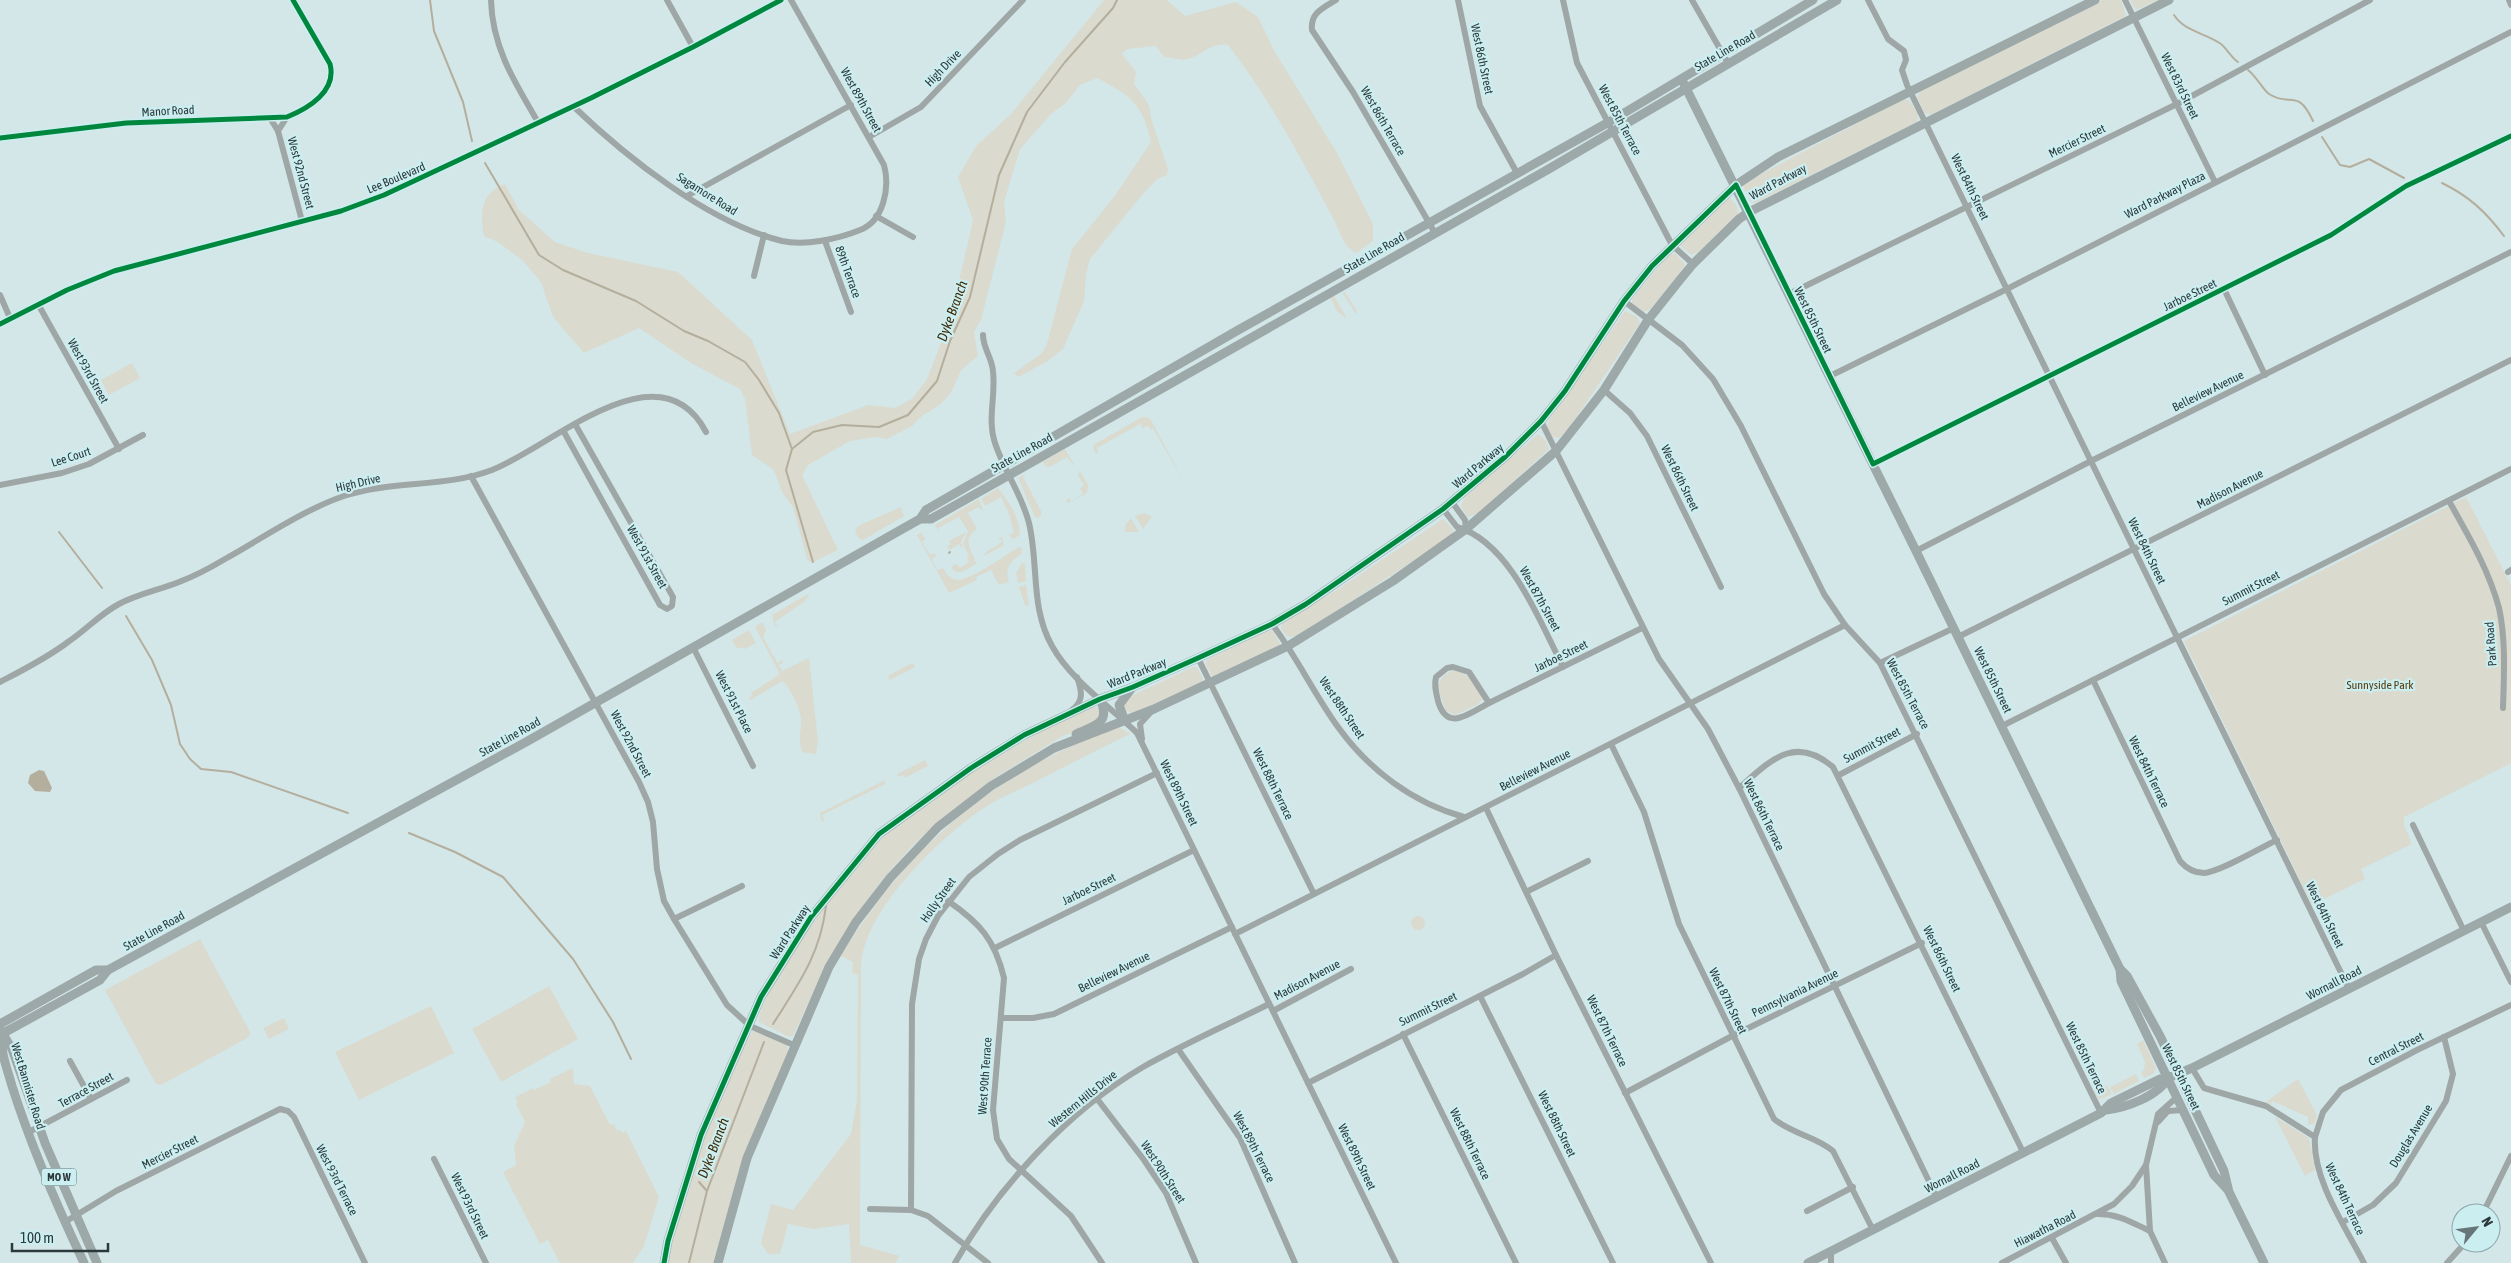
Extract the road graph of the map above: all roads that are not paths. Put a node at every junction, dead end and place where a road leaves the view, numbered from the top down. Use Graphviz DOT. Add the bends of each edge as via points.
graph roads {
  1 [pos="293,0"];
  2 [pos="491,0"];
  3 [pos="667,0"];
  4 [pos="781,0"];
  5 [pos="791,0"];
  6 [pos="1023,0"];
  7 [pos="1336,0"];
  8 [pos="1458,0"];
  9 [pos="1563,0"];
  10 [pos="1692,0"];
  11 [pos="1813,0"];
  12 [pos="1837,0"];
  13 [pos="1868,0"];
  14 [pos="2095,0"];
  15 [pos="2125,0"];
  16 [pos="2170,0"];
  17 [pos="2370,0"];
  18 [pos="2509,0"];
  19 [pos="2511,5"];
  20 [pos="2134,18"];
  21 [pos="2511,32"];
  22 [pos="693,47"];
  23 [pos="1723,54"];
  24 [pos="1728,64"];
  25 [pos="1684,84"];
  26 [pos="1911,92"];
  27 [pos="2177,104"];
  28 [pos="851,105"];
  29 [pos="572,106"];
  30 [pos="270,118"];
  31 [pos="287,118"];
  32 [pos="538,122"];
  33 [pos="1609,122"];
  34 [pos="1925,122"];
  35 [pos="278,131"];
  36 [pos="1614,131"];
  37 [pos="2511,136"];
  38 [pos="869,137"];
  39 [pos="0,138"];
  40 [pos="1517,173"];
  41 [pos="2214,182"];
  42 [pos="1736,185"];
  43 [pos="687,196"];
  44 [pos="1967,207"];
  45 [pos="1749,212"];
  46 [pos="876,216"];
  47 [pos="302,221"];
  48 [pos="1429,223"];
  49 [pos="1435,233"];
  50 [pos="764,234"];
  51 [pos="913,237"];
  52 [pos="825,241"];
  53 [pos="1672,245"];
  54 [pos="2511,252"];
  55 [pos="1693,264"];
  56 [pos="754,276"];
  57 [pos="2007,289"];
  58 [pos="2224,289"];
  59 [pos="1790,294"];
  60 [pos="0,295"];
  61 [pos="1624,302"];
  62 [pos="38,304"];
  63 [pos="851,312"];
  64 [pos="10,318"];
  65 [pos="1648,320"];
  66 [pos="0,324"];
  67 [pos="983,335"];
  68 [pos="2511,360"];
  69 [pos="2049,375"];
  70 [pos="2265,375"];
  71 [pos="1830,376"];
  72 [pos="1604,390"];
  73 [pos="1541,421"];
  74 [pos="575,424"];
  75 [pos="564,432"];
  76 [pos="706,432"];
  77 [pos="143,436"];
  78 [pos="119,449"];
  79 [pos="1556,450"];
  80 [pos="2090,461"];
  81 [pos="1873,464"];
  82 [pos="1004,465"];
  83 [pos="2511,469"];
  84 [pos="471,476"];
  85 [pos="1008,476"];
  86 [pos="0,485"];
  87 [pos="2449,501"];
  88 [pos="1452,502"];
  89 [pos="1443,509"];
  90 [pos="920,519"];
  91 [pos="1466,529"];
  92 [pos="2134,549"];
  93 [pos="1916,551"];
  94 [pos="1721,587"];
  95 [pos="1272,624"];
  96 [pos="1845,624"];
  97 [pos="1642,628"];
  98 [pos="1954,628"];
  99 [pos="1958,637"];
  100 [pos="2176,638"];
  101 [pos="1288,646"];
  102 [pos="694,649"];
  103 [pos="1198,658"];
  104 [pos="1880,663"];
  105 [pos="1563,667"];
  106 [pos="1076,676"];
  107 [pos="2093,680"];
  108 [pos="0,682"];
  109 [pos="1211,684"];
  110 [pos="1133,687"];
  111 [pos="1100,699"];
  112 [pos="596,703"];
  113 [pos="1489,703"];
  114 [pos="1692,703"];
  115 [pos="2503,708"];
  116 [pos="1154,709"];
  117 [pos="1065,716"];
  118 [pos="1125,721"];
  119 [pos="2002,726"];
  120 [pos="1917,734"];
  121 [pos="1611,744"];
  122 [pos="1142,745"];
  123 [pos="1054,748"];
  124 [pos="753,766"];
  125 [pos="1157,773"];
  126 [pos="1839,775"];
  127 [pos="1739,788"];
  128 [pos="1486,808"];
  129 [pos="1464,817"];
  130 [pos="2413,825"];
  131 [pos="2277,840"];
  132 [pos="1194,850"];
  133 [pos="1588,861"];
  134 [pos="742,886"];
  135 [pos="1528,892"];
  136 [pos="1314,894"];
  137 [pos="948,901"];
  138 [pos="2511,907"];
  139 [pos="674,919"];
  140 [pos="2481,922"];
  141 [pos="1232,927"];
  142 [pos="2464,931"];
  143 [pos="1235,934"];
  144 [pos="1922,944"];
  145 [pos="995,948"];
  146 [pos="1556,955"];
  147 [pos="2120,968"];
  148 [pos="1352,969"];
  149 [pos="2511,982"];
  150 [pos="1834,986"];
  151 [pos="2349,989"];
  152 [pos="1480,996"];
  153 [pos="1269,1004"];
  154 [pos="2511,1005"];
  155 [pos="1273,1011"];
  156 [pos="1001,1018"];
  157 [pos="750,1026"];
  158 [pos="0,1030"];
  159 [pos="1403,1034"];
  160 [pos="1732,1036"];
  161 [pos="2444,1037"];
  162 [pos="796,1046"];
  163 [pos="1178,1049"];
  164 [pos="0,1057"];
  165 [pos="70,1061"];
  166 [pos="7,1067"];
  167 [pos="2192,1068"];
  168 [pos="2178,1074"];
  169 [pos="2168,1078"];
  170 [pos="127,1080"];
  171 [pos="1308,1083"];
  172 [pos="1625,1093"];
  173 [pos="2177,1097"];
  174 [pos="91,1100"];
  175 [pos="1098,1100"];
  176 [pos="286,1110"];
  177 [pos="2183,1110"];
  178 [pos="2103,1111"];
  179 [pos="2158,1122"];
  180 [pos="40,1128"];
  181 [pos="29,1132"];
  182 [pos="2315,1137"];
  183 [pos="2024,1154"];
  184 [pos="2511,1156"];
  185 [pos="434,1159"];
  186 [pos="2146,1165"];
  187 [pos="1022,1170"];
  188 [pos="1853,1187"];
  189 [pos="2230,1192"];
  190 [pos="1937,1198"];
  191 [pos="2488,1203"];
  192 [pos="870,1209"];
  193 [pos="911,1210"];
  194 [pos="1807,1211"];
  195 [pos="2097,1214"];
  196 [pos="75,1216"];
  197 [pos="65,1222"];
  198 [pos="2343,1222"];
  199 [pos="1873,1230"];
  200 [pos="2150,1230"];
  201 [pos="2052,1238"];
  202 [pos="965,1244"];
  203 [pos="1831,1252"];
  204 [pos="2456,1253"];
  205 [pos="84,1263"];
  206 [pos="96,1263"];
  207 [pos="365,1263"];
  208 [pos="486,1263"];
  209 [pos="664,1263"];
  210 [pos="718,1263"];
  211 [pos="955,1263"];
  212 [pos="988,1263"];
  213 [pos="1102,1263"];
  214 [pos="1196,1263"];
  215 [pos="1295,1263"];
  216 [pos="1396,1263"];
  217 [pos="1516,1263"];
  218 [pos="1613,1263"];
  219 [pos="1710,1263"];
  220 [pos="1808,1263"];
  221 [pos="1831,1263"];
  222 [pos="2002,1263"];
  223 [pos="2066,1263"];
  224 [pos="2165,1263"];
  225 [pos="2264,1263"];
  226 [pos="2364,1263"];
  227 [pos="2447,1263"];
  1 -- 31 [label="street" via="330,64 331,80 308,106"];
  2 -- 32 [label="street" via="499,50"];
  3 -- 22 [label="street"];
  4 -- 22 [label="street, Lee Boulevard"];
  5 -- 28 [label="street, West 89th Street"];
  6 -- 38 [label="street, High Drive" via="921,107"];
  7 -- 48 [label="street, West 86th Terrace" via="1315,14 1312,30 1354,92"];
  8 -- 40 [label="street, West 86th Street" via="1480,106"];
  9 -- 33 [label="street, West 85th Terrace" via="1577,63"];
  10 -- 23 [label="street"];
  11 -- 23 [label="main road, State Line Road"];
  12 -- 24 [label="main road, State Line Road"];
  13 -- 26 [label="street" via="1888,39 1904,51 1906,60 1902,70"];
  14 -- 26 [label="main road, Ward Parkway"];
  15 -- 20 [label="street, West 83rd Street"];
  16 -- 20 [label="main road, Ward Parkway"];
  17 -- 27 [label="street, Mercier Street"];
  18 -- 19 [label="street"];
  20 -- 27 [label="street, West 83rd Street"];
  20 -- 34 [label="main road, Ward Parkway"];
  21 -- 41 [label="street, Ward Parkway Plaza"];
  22 -- 29 [label="street, Lee Boulevard"];
  23 -- 24 [label="street"];
  23 -- 25 [label="main road, State Line Road"];
  24 -- 25 [label="main road, State Line Road"];
  25 -- 33 [label="main road, State Line Road"];
  25 -- 36 [label="main road, State Line Road"];
  25 -- 42 [label="main road, West 85th Street"];
  26 -- 34 [label="street, West 84th Street"];
  26 -- 42 [label="main road, Ward Parkway" via="1778,157"];
  27 -- 41 [label="street, West 83rd Street"];
  27 -- 44 [label="street, Mercier Street"];
  28 -- 38 [label="street, West 89th Street"];
  28 -- 43 [label="street"];
  29 -- 32 [label="street, Lee Boulevard"];
  29 -- 43 [label="street, Sagamore Road" via="634,158"];
  30 -- 31 [label="street, Manor Road"];
  30 -- 35 [label="street, West 92nd Street"];
  30 -- 39 [label="street, Manor Road" via="126,123"];
  31 -- 35 [label="street, West 92nd Street"];
  32 -- 47 [label="street, Lee Boulevard" via="384,195"];
  33 -- 36 [label="street, West 85th Terrace"];
  33 -- 40 [label="main road, State Line Road"];
  34 -- 44 [label="street, West 84th Street"];
  34 -- 45 [label="main road, Ward Parkway"];
  35 -- 47 [label="street, West 92nd Street"];
  36 -- 49 [label="main road, State Line Road"];
  36 -- 53 [label="street, West 85th Terrace"];
  37 -- 58 [label="street, Jarboe Street" via="2406,186 2331,235"];
  38 -- 46 [label="street, West 89th Street" via="884,165 888,182"];
  40 -- 48 [label="main road, State Line Road"];
  41 -- 57 [label="street, Ward Parkway Plaza"];
  42 -- 45 [label="main road, West 85th Street"];
  42 -- 53 [label="main road, Ward Parkway"];
  43 -- 50 [label="street, Sagamore Road" via="733,224"];
  44 -- 57 [label="street, West 84th Street"];
  44 -- 59 [label="street, Mercier Street"];
  45 -- 55 [label="main road, Ward Parkway"];
  45 -- 59 [label="main road, West 85th Street"];
  46 -- 51 [label="street"];
  46 -- 52 [label="street, Sagamore Road" via="863,229"];
  47 -- 62 [label="street, Lee Boulevard" via="114,271"];
  48 -- 49 [label="street, West 86th Terrace"];
  48 -- 82 [label="main road, State Line Road"];
  49 -- 85 [label="main road, State Line Road"];
  50 -- 52 [label="street, Sagamore Road" via="783,242"];
  50 -- 56 [label="street"];
  52 -- 63 [label="street, 89th Terrace"];
  53 -- 55 [label="street"];
  53 -- 61 [label="main road, Ward Parkway"];
  54 -- 70 [label="street, Belleview Avenue"];
  55 -- 65 [label="main road, Ward Parkway"];
  57 -- 69 [label="street, West 84th Street"];
  57 -- 71 [label="street, Ward Parkway Plaza"];
  58 -- 69 [label="street, Jarboe Street"];
  58 -- 70 [label="street"];
  59 -- 71 [label="main road, West 85th Street"];
  60 -- 64 [label="street"];
  61 -- 65 [label="street, West 85th Terrace"];
  61 -- 73 [label="main road, Ward Parkway" via="1565,391"];
  62 -- 64 [label="street, Lee Boulevard"];
  62 -- 78 [label="street, West 93rd Street"];
  64 -- 66 [label="street, Lee Boulevard"];
  65 -- 72 [label="main road, Ward Parkway"];
  65 -- 96 [label="street, West 85th Terrace" via="1682,345 1702,365 1728,402 1810,569"];
  67 -- 82 [label="street, West 89th Street" via="994,374 991,430"];
  68 -- 92 [label="street, Madison Avenue"];
  69 -- 80 [label="street, West 84th Street"];
  69 -- 81 [label="street, Jarboe Street"];
  70 -- 80 [label="street, Belleview Avenue"];
  71 -- 81 [label="main road, West 85th Street"];
  72 -- 79 [label="main road, Ward Parkway"];
  72 -- 94 [label="street, West 86th Street" via="1630,414 1647,436"];
  73 -- 79 [label="street, West 86th Terrace"];
  73 -- 88 [label="main road, Ward Parkway"];
  74 -- 75 [label="street, High Drive"];
  74 -- 75 [label="street, West 91st Street" via="673,597 672,606 667,609 660,604"];
  74 -- 76 [label="street, High Drive" via="618,402 654,398 685,406"];
  75 -- 84 [label="street, High Drive" via="506,464"];
  77 -- 78 [label="street, Lee Court"];
  78 -- 86 [label="street, Lee Court" via="62,473"];
  79 -- 91 [label="main road, Ward Parkway"];
  79 -- 97 [label="street, West 86th Terrace"];
  80 -- 92 [label="street, West 84th Street"];
  80 -- 93 [label="street, Belleview Avenue"];
  81 -- 93 [label="main road, West 85th Street"];
  82 -- 85 [label="street, West 89th Street"];
  82 -- 90 [label="main road, State Line Road" via="926,510"];
  83 -- 87 [label="street, Summit Street"];
  84 -- 108 [label="street, High Drive" via="354,494 331,501 193,576 118,604 53,652"];
  84 -- 112 [label="street, West 92nd Street"];
  85 -- 90 [label="main road, State Line Road" via="931,519"];
  85 -- 106 [label="street, West 89th Street" via="1030,525 1035,594 1043,626 1056,652"];
  87 -- 100 [label="street, Summit Street"];
  87 -- 115 [label="street, Park Road" via="2483,565 2499,609 2503,646"];
  88 -- 89 [label="main road, Ward Parkway"];
  88 -- 91 [label="street, West 87th Street" via="1465,520"];
  89 -- 91 [label="street, West 87th Street" via="1457,527"];
  89 -- 95 [label="main road, Ward Parkway"];
  90 -- 102 [label="main road, State Line Road"];
  91 -- 101 [label="main road, Ward Parkway" via="1393,581"];
  91 -- 105 [label="street, West 87th Street" via="1497,554 1515,575"];
  92 -- 99 [label="street, Madison Avenue"];
  92 -- 100 [label="street, West 84th Street"];
  93 -- 98 [label="main road, West 85th Street"];
  95 -- 101 [label="street, West 88th Street"];
  95 -- 103 [label="main road, Ward Parkway"];
  96 -- 104 [label="street, West 85th Terrace"];
  96 -- 114 [label="street, Belleview Avenue"];
  97 -- 105 [label="street, Jarboe Street"];
  97 -- 114 [label="street, West 86th Terrace" via="1659,660"];
  98 -- 99 [label="main road, West 85th Street"];
  98 -- 104 [label="street"];
  99 -- 119 [label="main road, West 85th Street"];
  100 -- 107 [label="street, Summit Street"];
  100 -- 131 [label="street, West 84th Street"];
  101 -- 109 [label="main road, Ward Parkway"];
  101 -- 129 [label="street, West 88th Street" via="1337,726 1370,765 1415,796 1447,813"];
  102 -- 112 [label="main road, State Line Road"];
  102 -- 124 [label="street, West 91st Place"];
  103 -- 109 [label="street, West 88th Terrace"];
  103 -- 110 [label="main road, Ward Parkway"];
  104 -- 120 [label="street, West 85th Terrace"];
  105 -- 113 [label="street, Jarboe Street"];
  106 -- 111 [label="street, West 89th Street"];
  106 -- 117 [label="street" via="1081,688 1080,702"];
  107 -- 119 [label="street, Summit Street"];
  107 -- 131 [label="street, West 84th Terrace" via="2180,861 2191,870 2210,872"];
  109 -- 116 [label="main road, Ward Parkway"];
  109 -- 136 [label="street, West 88th Terrace"];
  110 -- 111 [label="main road, Ward Parkway"];
  110 -- 118 [label="main road" via="1119,705"];
  111 -- 117 [label="main road, Ward Parkway"];
  111 -- 118 [label="street, West 89th Street"];
  111 -- 123 [label="main road" via="1105,714 1100,721 1057,742"];
  112 -- 139 [label="street, West 92nd Street" via="648,802 657,869 664,900"];
  112 -- 158 [label="main road, State Line Road" via="108,970 100,980"];
  113 -- 113 [label="street, Jarboe Street" via="1460,718 1448,718 1438,702 1434,688 1436,678 1447,668 1464,669 1473,676"];
  114 -- 121 [label="street, Belleview Avenue"];
  114 -- 127 [label="street, West 86th Terrace"];
  116 -- 118 [label="main road, Ward Parkway"];
  116 -- 122 [label="street" via="1140,724"];
  117 -- 157 [label="main road, Ward Parkway" via="988,756 879,834 811,916 761,997"];
  118 -- 122 [label="street, West 89th Street"];
  118 -- 123 [label="main road, Ward Parkway"];
  119 -- 147 [label="main road, West 85th Street"];
  120 -- 126 [label="street, Summit Street"];
  120 -- 178 [label="street, West 85th Terrace"];
  121 -- 128 [label="street, Belleview Avenue"];
  121 -- 160 [label="street, West 87th Street" via="1644,812 1679,924"];
  122 -- 125 [label="street, West 89th Street"];
  123 -- 162 [label="main road, Ward Parkway" via="991,786 938,827 890,878 856,922 829,968"];
  125 -- 132 [label="street, West 89th Street"];
  125 -- 137 [label="street, Holly Street" via="1005,849 983,864"];
  126 -- 127 [label="street, Summit Street" via="1823,759 1812,753 1796,751 1769,761"];
  126 -- 144 [label="street, West 86th Street"];
  127 -- 150 [label="street, West 86th Terrace"];
  128 -- 129 [label="street, Belleview Avenue"];
  128 -- 135 [label="street, West 87th Terrace"];
  129 -- 136 [label="street, Belleview Avenue"];
  130 -- 142 [label="street"];
  131 -- 151 [label="street, West 84th Street"];
  132 -- 141 [label="street, West 89th Street"];
  132 -- 145 [label="street, Jarboe Street"];
  133 -- 135 [label="street"];
  134 -- 139 [label="street"];
  135 -- 146 [label="street, West 87th Terrace"];
  136 -- 143 [label="street, Belleview Avenue"];
  137 -- 145 [label="street, West 90th Terrace" via="972,918"];
  137 -- 193 [label="street, Holly Street" via="926,938 912,1004"];
  138 -- 140 [label="main road, Wornall Road"];
  139 -- 157 [label="street, West 92nd Street" via="727,1006"];
  140 -- 142 [label="main road, Wornall Road"];
  140 -- 149 [label="street"];
  141 -- 143 [label="street, West 89th Street"];
  141 -- 156 [label="street, Belleview Avenue" via="1054,1014"];
  142 -- 151 [label="main road, Wornall Road"];
  143 -- 153 [label="street, West 89th Street"];
  144 -- 150 [label="street, Pennsylvania Avenue"];
  144 -- 183 [label="street, West 86th Street"];
  145 -- 156 [label="street, West 90th Terrace" via="1004,978"];
  146 -- 152 [label="street, Summit Street"];
  146 -- 172 [label="street, West 87th Terrace"];
  147 -- 168 [label="main road, West 85th Street"];
  147 -- 169 [label="main road, West 85th Street" via="2121,981"];
  148 -- 155 [label="street, Madison Avenue"];
  150 -- 160 [label="street, Pennsylvania Avenue"];
  150 -- 190 [label="street, West 86th Terrace"];
  151 -- 167 [label="main road, Wornall Road"];
  152 -- 159 [label="street, Summit Street"];
  152 -- 218 [label="street, West 88th Street"];
  153 -- 155 [label="street, West 89th Street"];
  153 -- 163 [label="street, Western Hills Drive"];
  154 -- 161 [label="street, Central Street"];
  155 -- 171 [label="street, West 89th Street"];
  156 -- 187 [label="street, West 90th Terrace" via="993,1125 1003,1150"];
  157 -- 162 [label="street, West 92nd Street"];
  157 -- 209 [label="main road, Ward Parkway" via="701,1135"];
  158 -- 166 [label="main road, West Bannister Road / MO W" via="0,1047"];
  158 -- 180 [label="main road, West Bannister Road / MO W" via="12,1049"];
  159 -- 171 [label="street, Summit Street"];
  159 -- 217 [label="street, West 88th Terrace"];
  160 -- 172 [label="street, Pennsylvania Avenue"];
  160 -- 188 [label="street, West 87th Street" via="1774,1119 1786,1129 1822,1142 1833,1151"];
  161 -- 182 [label="street, Central Street" via="2341,1090 2323,1112"];
  161 -- 198 [label="street, Douglas Avenue" via="2453,1074 2446,1101 2396,1183 2373,1205"];
  162 -- 210 [label="main road, Ward Parkway" via="747,1158"];
  163 -- 175 [label="street, Western Hills Drive" via="1143,1068"];
  163 -- 215 [label="street, West 89th Terrace" via="1240,1138"];
  164 -- 166 [label="main road"];
  165 -- 174 [label="street"];
  166 -- 181 [label="main road, West Bannister Road / MO W"];
  167 -- 168 [label="main road, Wornall Road"];
  167 -- 182 [label="street" via="2204,1088 2266,1106"];
  168 -- 169 [label="main road, Wornall Road"];
  168 -- 189 [label="main road, West 85th Street" via="2224,1171"];
  169 -- 173 [label="main road, West 85th Street"];
  169 -- 178 [label="main road, Wornall Road" via="2163,1088 2118,1109"];
  170 -- 174 [label="street, Terrace Street"];
  171 -- 216 [label="street, West 89th Street"];
  172 -- 219 [label="street, West 87th Terrace"];
  173 -- 177 [label="main road, West 85th Street"];
  173 -- 179 [label="street, Hiawatha Road" via="2160,1110"];
  174 -- 180 [label="street, Terrace Street"];
  175 -- 187 [label="street, Western Hills Drive"];
  175 -- 214 [label="street, West 90th Street" via="1166,1193"];
  176 -- 196 [label="street, Mercier Street" via="274,1111 116,1191"];
  176 -- 207 [label="street, West 93rd Terrace" via="294,1118"];
  177 -- 179 [label="street" via="2168,1111"];
  177 -- 189 [label="main road, West 85th Street" via="2214,1175"];
  178 -- 183 [label="main road, Wornall Road"];
  179 -- 186 [label="street, Hiawatha Road"];
  180 -- 181 [label="street, Terrace Street"];
  180 -- 196 [label="main road, West Bannister Road / MO W"];
  181 -- 197 [label="main road, West Bannister Road / MO W"];
  182 -- 198 [label="street, West 84th Terrace" via="2321,1178"];
  183 -- 190 [label="main road, Wornall Road"];
  184 -- 191 [label="street"];
  185 -- 208 [label="street, West 93rd Street"];
  186 -- 195 [label="street, Hiawatha Road" via="2132,1186 2114,1204"];
  186 -- 200 [label="street"];
  187 -- 202 [label="street, Western Hills Drive"];
  187 -- 213 [label="street, West 90th Terrace" via="1071,1216"];
  188 -- 194 [label="street"];
  188 -- 199 [label="street, West 87th Street"];
  189 -- 225 [label="main road, West 85th Street"];
  190 -- 199 [label="main road, Wornall Road"];
  192 -- 193 [label="street"];
  193 -- 202 [label="street" via="932,1219"];
  195 -- 200 [label="street" via="2113,1214"];
  195 -- 201 [label="street, Hiawatha Road"];
  196 -- 197 [label="street, Mercier Street"];
  196 -- 206 [label="main road, West Bannister Road / MO W"];
  197 -- 205 [label="main road, West Bannister Road / MO W"];
  198 -- 226 [label="street, West 84th Terrace"];
  199 -- 203 [label="main road, Wornall Road"];
  200 -- 224 [label="street"];
  201 -- 222 [label="street, Hiawatha Road"];
  201 -- 223 [label="street"];
  202 -- 211 [label="street, Western Hills Drive"];
  202 -- 212 [label="street"];
  203 -- 220 [label="main road, Wornall Road"];
  203 -- 221 [label="street"];
  204 -- 227 [label="street"];
}
